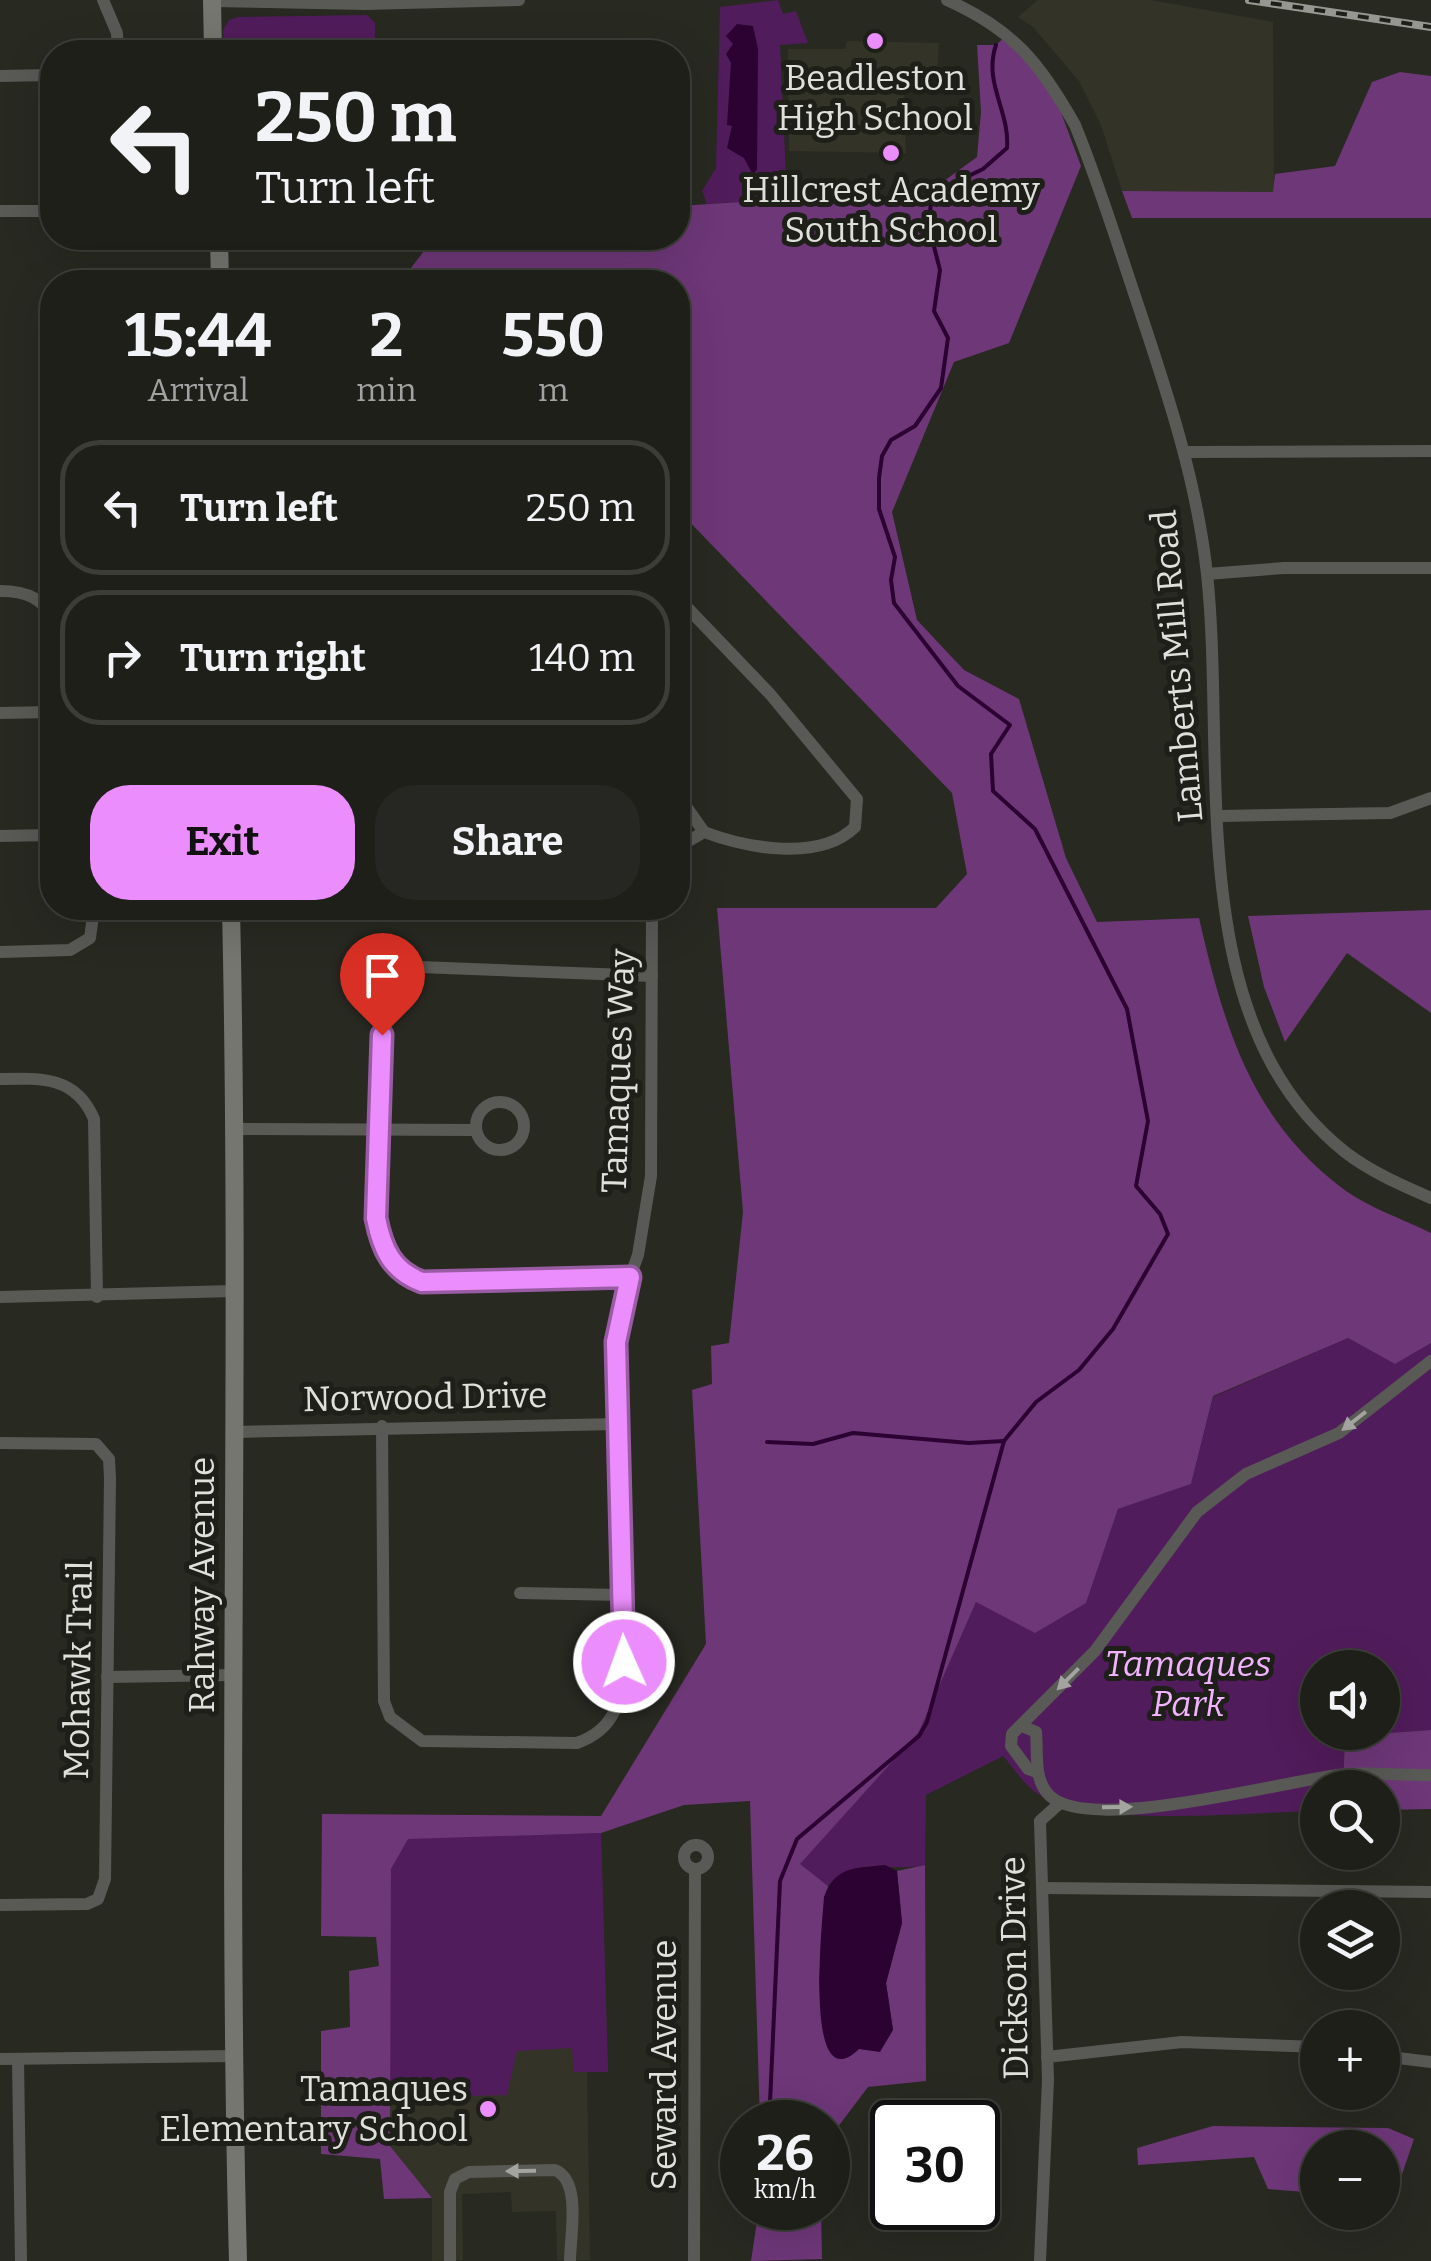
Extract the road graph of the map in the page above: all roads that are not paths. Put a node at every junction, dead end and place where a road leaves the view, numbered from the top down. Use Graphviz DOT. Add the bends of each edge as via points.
graph roads {
  1 [pos="103,0"];
  2 [pos="212,0"];
  3 [pos="519,0"];
  4 [pos="947,0"];
  5 [pos="117,40"];
  6 [pos="213,40"];
  7 [pos="40,74"];
  8 [pos="0,76"];
  9 [pos="0,211"];
  10 [pos="40,211"];
  11 [pos="1431,451"];
  12 [pos="1186,452"];
  13 [pos="1431,568"];
  14 [pos="1207,574"];
  15 [pos="0,592"];
  16 [pos="40,601"];
  17 [pos="690,611"];
  18 [pos="0,712"];
  19 [pos="40,712"];
  20 [pos="1431,798"];
  21 [pos="690,812"];
  22 [pos="1220,816"];
  23 [pos="704,832"];
  24 [pos="40,835"];
  25 [pos="0,836"];
  26 [pos="690,840"];
  27 [pos="92,920"];
  28 [pos="231,920"];
  29 [pos="652,920"];
  30 [pos="0,952"];
  31 [pos="652,976"];
  32 [pos="0,1079"];
  33 [pos="379,1128"];
  34 [pos="236,1129"];
  35 [pos="476,1130"];
  36 [pos="1431,1198"];
  37 [pos="630,1277"];
  38 [pos="234,1291"];
  39 [pos="0,1297"];
  40 [pos="97,1297"];
  41 [pos="1431,1361"];
  42 [pos="618,1424"];
  43 [pos="382,1426"];
  44 [pos="234,1432"];
  45 [pos="0,1443"];
  46 [pos="520,1594"];
  47 [pos="622,1595"];
  48 [pos="234,1675"];
  49 [pos="108,1677"];
  50 [pos="1022,1726"];
  51 [pos="1036,1772"];
  52 [pos="1431,1775"];
  53 [pos="1060,1803"];
  54 [pos="695,1870"];
  55 [pos="1044,1888"];
  56 [pos="1431,1892"];
  57 [pos="0,1905"];
  58 [pos="1300,2046"];
  59 [pos="233,2056"];
  60 [pos="1047,2057"];
  61 [pos="1400,2058"];
  62 [pos="0,2059"];
  63 [pos="18,2059"];
  64 [pos="1431,2062"];
  65 [pos="22,2261"];
  66 [pos="238,2261"];
  67 [pos="450,2261"];
  68 [pos="570,2261"];
  69 [pos="694,2261"];
  70 [pos="1040,2261"];
  1 -- 5 [label="street"];
  2 -- 3 [label="street"];
  2 -- 6 [label="street"];
  4 -- 12 [label="street, Lamberts Mill Road" via="1000,28 1025,50 1076,125"];
  7 -- 8 [label="street"];
  9 -- 10 [label="street"];
  11 -- 12 [label="street"];
  12 -- 14 [label="street, Lamberts Mill Road"];
  13 -- 14 [label="street"];
  14 -- 22 [label="street, Lamberts Mill Road"];
  15 -- 16 [label="street"];
  17 -- 23 [label="street" via="857,800 855,826 844,838 809,847 754,845"];
  18 -- 19 [label="street"];
  20 -- 22 [label="street" via="1390,813"];
  21 -- 23 [label="street"];
  22 -- 36 [label="street, Lamberts Mill Road" via="1237,981 1272,1068 1315,1126 1345,1152"];
  23 -- 26 [label="street"];
  24 -- 25 [label="street"];
  27 -- 30 [label="street" via="90,938 78,948"];
  28 -- 34 [label="street, Rahway Avenue"];
  29 -- 31 [label="street, Tamaques Way"];
  31 -- 33 [label="street" via="420,966 402,974 383,1004"];
  31 -- 37 [label="street, Tamaques Way" via="650,1176"];
  32 -- 40 [label="street" via="48,1078 87,1103 94,1119"];
  33 -- 34 [label="street"];
  33 -- 35 [label="street"];
  33 -- 37 [label="street" via="380,1243 404,1276 422,1282"];
  34 -- 38 [label="street, Rahway Avenue"];
  37 -- 42 [label="street, Tamaques Way" via="616,1342"];
  38 -- 40 [label="street"];
  38 -- 44 [label="street, Rahway Avenue"];
  39 -- 40 [label="street"];
  41 -- 50 [label="street, one-way" via="1339,1433 1246,1474 1196,1512 1095,1651"];
  42 -- 43 [label="street, Norwood Drive"];
  42 -- 47 [label="street, Tamaques Way"];
  43 -- 44 [label="street, Norwood Drive"];
  43 -- 47 [label="street, Tamaques Way" via="384,1702 405,1731 422,1742 443,1743 576,1744 593,1738 621,1704"];
  44 -- 48 [label="street, Rahway Avenue"];
  45 -- 49 [label="street, Mohawk Trail" via="86,1441 109,1459"];
  46 -- 47 [label="street"];
  48 -- 49 [label="street"];
  48 -- 59 [label="street, Rahway Avenue"];
  49 -- 57 [label="street, Mohawk Trail" via="105,1880 98,1898 86,1904"];
  50 -- 51 [label="street" via="1036,1732"];
  50 -- 51 [label="street" via="1010,1743"];
  51 -- 53 [label="street"];
  53 -- 52 [label="street, one-way" via="1181,1805 1344,1774"];
  53 -- 55 [label="street, Dickson Drive" via="1040,1820"];
  54 -- 69 [label="street, Seward Avenue"];
  55 -- 56 [label="street"];
  55 -- 60 [label="street, Dickson Drive"];
  58 -- 60 [label="street" via="1182,2042"];
  59 -- 63 [label="street"];
  59 -- 66 [label="street, Rahway Avenue"];
  60 -- 70 [label="street, Dickson Drive"];
  61 -- 64 [label="street"];
  62 -- 63 [label="street"];
  63 -- 65 [label="street"];
  68 -- 67 [label="street, one-way" via="570,2188 560,2171 469,2172 450,2185"];
}
